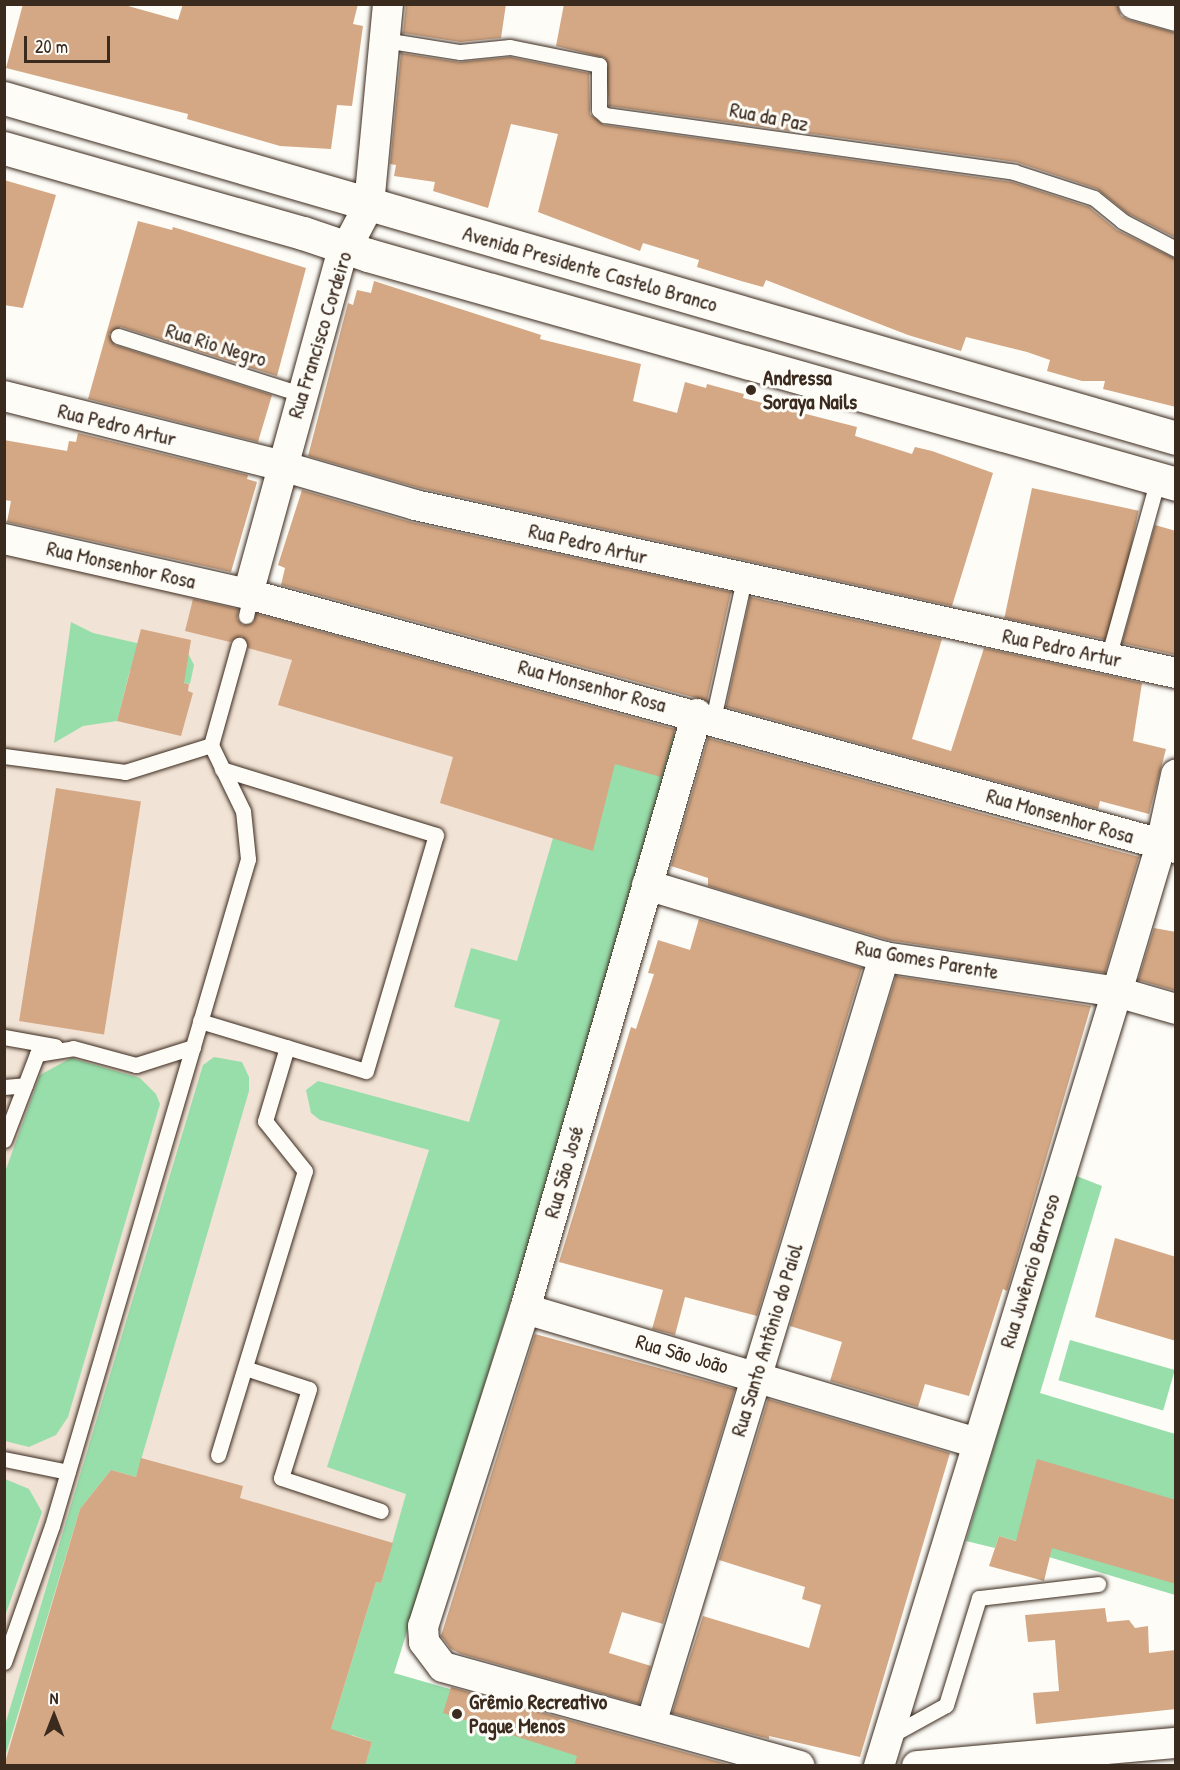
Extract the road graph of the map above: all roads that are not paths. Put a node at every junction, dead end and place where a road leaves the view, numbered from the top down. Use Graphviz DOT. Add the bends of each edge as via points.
graph roads {
  1 [pos="388,4"];
  2 [pos="1134,4"];
  3 [pos="1176,16"];
  4 [pos="384,40"];
  5 [pos="4,98"];
  6 [pos="4,148"];
  7 [pos="369,205"];
  8 [pos="344,248"];
  9 [pos="1176,249"];
  10 [pos="118,336"];
  11 [pos="301,394"];
  12 [pos="4,396"];
  13 [pos="1049,402"];
  14 [pos="1176,438"];
  15 [pos="1038,447"];
  16 [pos="282,466"];
  17 [pos="1167,481"];
  18 [pos="4,539"];
  19 [pos="744,579"];
  20 [pos="248,601"];
  21 [pos="238,645"];
  22 [pos="1108,658"];
  23 [pos="1176,673"];
  24 [pos="705,717"];
  25 [pos="211,745"];
  26 [pos="4,756"];
  27 [pos="222,769"];
  28 [pos="1176,775"];
  29 [pos="1168,846"];
  30 [pos="647,885"];
  31 [pos="884,957"];
  32 [pos="1117,992"];
  33 [pos="1176,1009"];
  34 [pos="200,1021"];
  35 [pos="4,1037"];
  36 [pos="193,1047"];
  37 [pos="287,1047"];
  38 [pos="73,1048"];
  39 [pos="25,1085"];
  40 [pos="4,1087"];
  41 [pos="4,1140"];
  42 [pos="525,1310"];
  43 [pos="245,1368"];
  44 [pos="755,1375"];
  45 [pos="977,1443"];
  46 [pos="218,1455"];
  47 [pos="4,1460"];
  48 [pos="68,1472"];
  49 [pos="381,1511"];
  50 [pos="1098,1584"];
  51 [pos="4,1662"];
  52 [pos="651,1724"];
  53 [pos="888,1737"];
  54 [pos="1176,1743"];
  55 [pos="800,1766"];
  56 [pos="879,1766"];
  57 [pos="917,1766"];
  1 -- 4 [label="street, Rua Francisco Cordeiro"];
  2 -- 3 [label="street"];
  4 -- 7 [label="street, Rua Francisco Cordeiro"];
  4 -- 9 [label="lane, Rua da Paz" via="460,52 510,47 599,65 599,110 605,115 1014,172 1094,198 1122,221"];
  5 -- 7 [label="main road, Avenida Presidente Castelo Branco"];
  6 -- 8 [label="main road"];
  7 -- 8 [label="street, Rua Francisco Cordeiro"];
  7 -- 13 [label="main road, Avenida Presidente Castelo Branco"];
  8 -- 11 [label="street, Rua Francisco Cordeiro"];
  8 -- 15 [label="main road"];
  10 -- 11 [label="lane, Rua Rio Negro"];
  11 -- 16 [label="street, Rua Francisco Cordeiro"];
  12 -- 16 [label="street, Rua Pedro Artur"];
  13 -- 14 [label="main road, Avenida Presidente Castelo Branco"];
  13 -- 15 [label="main road"];
  15 -- 17 [label="main road"];
  16 -- 19 [label="street, Rua Pedro Artur" via="415,505"];
  16 -- 20 [label="street, Rua Francisco Cordeiro"];
  17 -- 22 [label="lane"];
  18 -- 20 [label="street, Rua Monsenhor Rosa"];
  19 -- 22 [label="street, Rua Pedro Artur"];
  19 -- 24 [label="lane"];
  20 -- 24 [label="street, Rua Monsenhor Rosa"];
  21 -- 25 [label="lane"];
  22 -- 23 [label="street, Rua Pedro Artur"];
  24 -- 29 [label="street, Rua Monsenhor Rosa"];
  24 -- 30 [label="street, Rua São José"];
  25 -- 26 [label="lane" via="125,772"];
  25 -- 27 [label="lane"];
  27 -- 34 [label="lane" via="243,811 248,860"];
  27 -- 37 [label="lane" via="436,835 366,1071"];
  28 -- 29 [label="street, Rua Juvêncio Barroso"];
  29 -- 32 [label="street, Rua Juvêncio Barroso"];
  30 -- 31 [label="street, Rua Gomes Parente"];
  30 -- 42 [label="street, Rua São José"];
  31 -- 32 [label="street, Rua Gomes Parente"];
  31 -- 44 [label="street, Rua Santo Antônio do Paiol"];
  32 -- 33 [label="street, Rua Gomes Parente"];
  32 -- 45 [label="street, Rua Juvêncio Barroso"];
  34 -- 36 [label="lane"];
  34 -- 37 [label="lane"];
  35 -- 38 [label="lane"];
  36 -- 38 [label="lane" via="136,1065"];
  36 -- 48 [label="lane"];
  37 -- 43 [label="lane" via="265,1121 305,1171"];
  38 -- 39 [label="lane" via="37,1054"];
  39 -- 40 [label="lane"];
  39 -- 41 [label="lane"];
  42 -- 44 [label="street, Rua São João"];
  42 -- 52 [label="street, Rua São José" via="423,1626 424,1642 443,1667"];
  43 -- 46 [label="lane"];
  43 -- 49 [label="lane" via="309,1389 281,1478"];
  44 -- 45 [label="street, Rua São João"];
  44 -- 52 [label="street, Rua Santo Antônio do Paiol"];
  45 -- 53 [label="street, Rua Juvêncio Barroso"];
  47 -- 48 [label="lane"];
  48 -- 51 [label="lane"];
  50 -- 53 [label="lane" via="980,1598 946,1705"];
  52 -- 55 [label="street"];
  53 -- 56 [label="street, Rua Juvêncio Barroso"];
  54 -- 57 [label="street"];
}
